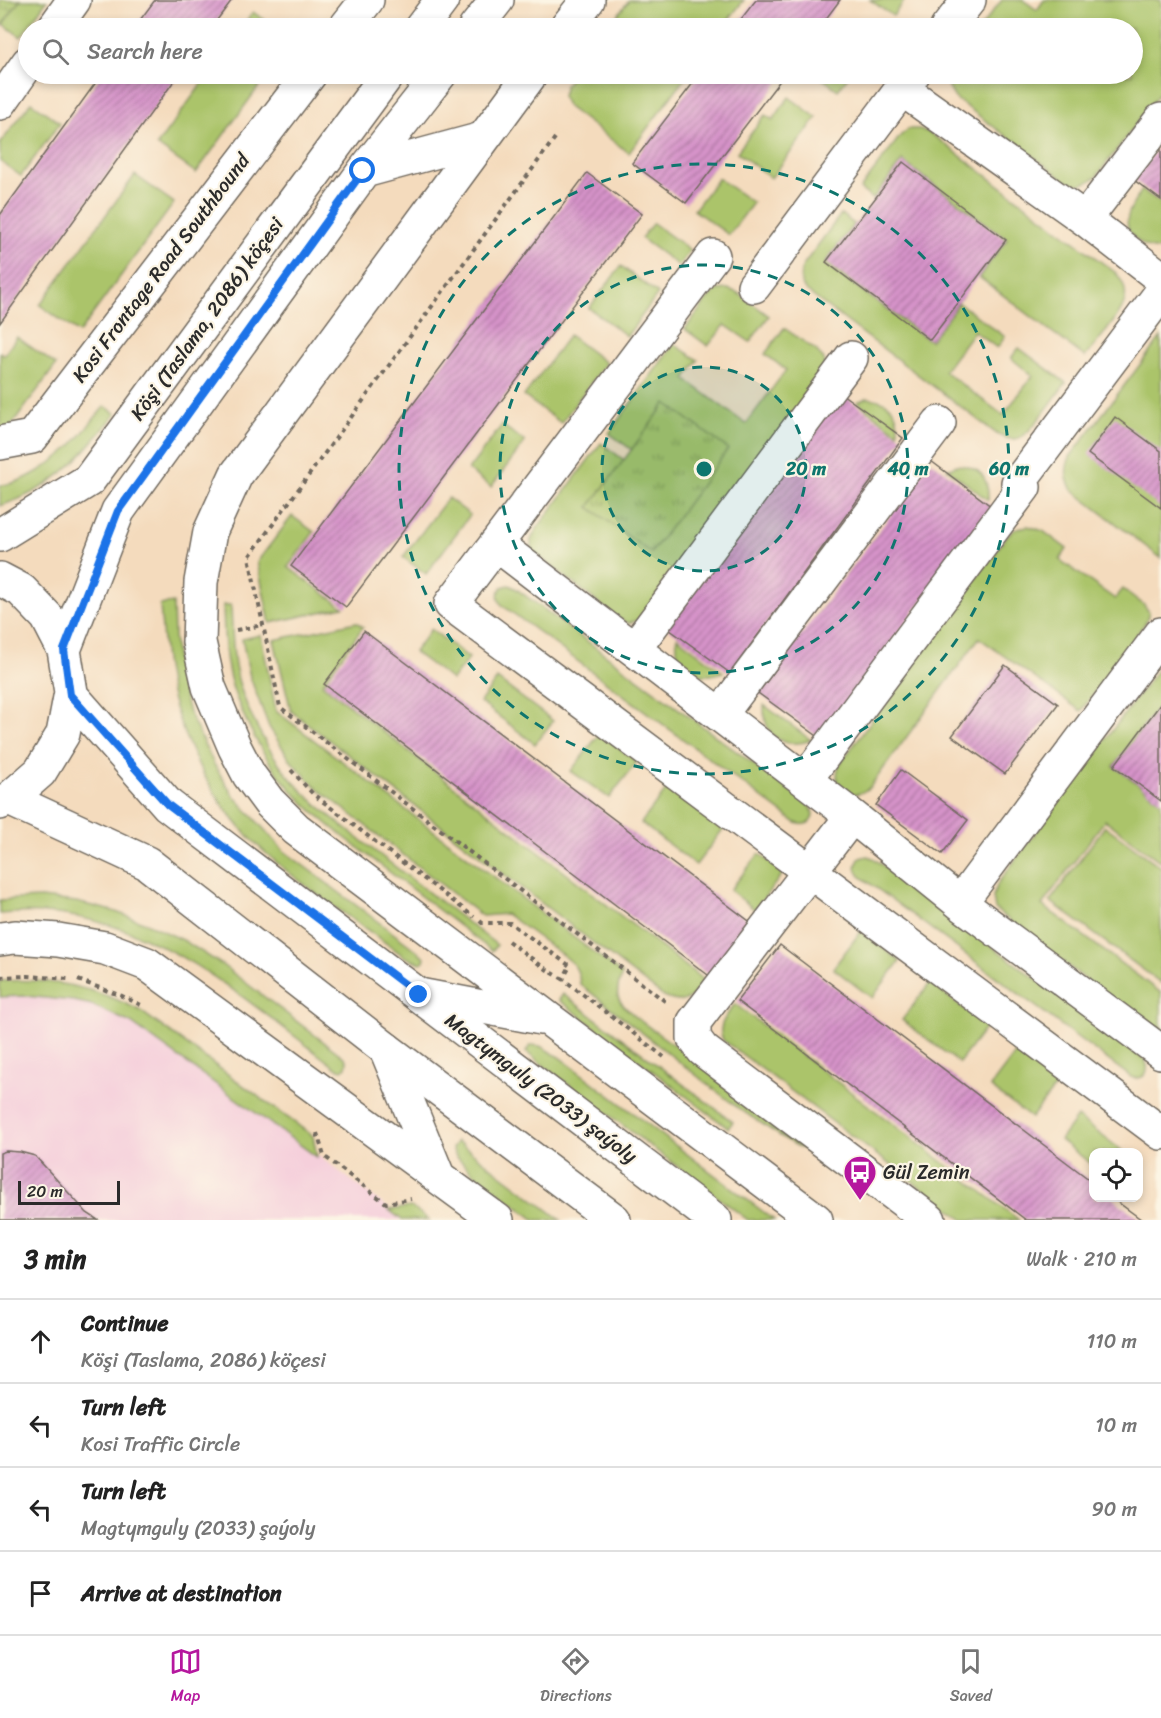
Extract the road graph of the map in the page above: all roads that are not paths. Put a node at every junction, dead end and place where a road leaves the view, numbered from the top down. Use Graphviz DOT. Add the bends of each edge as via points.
graph roads {
  1 [pos="74,0"];
  2 [pos="367,0"];
  3 [pos="442,0"];
  4 [pos="497,0"];
  5 [pos="588,0"];
  6 [pos="969,0"];
  7 [pos="61,18"];
  8 [pos="353,18"];
  9 [pos="428,18"];
  10 [pos="483,18"];
  11 [pos="574,18"];
  12 [pos="955,18"];
  13 [pos="18,77"];
  14 [pos="302,84"];
  15 [pos="381,84"];
  16 [pos="432,84"];
  17 [pos="524,84"];
  18 [pos="905,84"];
  19 [pos="911,84"];
  20 [pos="0,103"];
  21 [pos="1161,120"];
  22 [pos="483,139"];
  23 [pos="363,171"];
  24 [pos="1085,219"];
  25 [pos="713,256"];
  26 [pos="1161,278"];
  27 [pos="754,286"];
  28 [pos="1161,293"];
  29 [pos="851,358"];
  30 [pos="939,423"];
  31 [pos="0,443"];
  32 [pos="0,535"];
  33 [pos="496,544"];
  34 [pos="0,579"];
  35 [pos="1161,634"];
  36 [pos="634,649"];
  37 [pos="64,650"];
  38 [pos="70,695"];
  39 [pos="720,715"];
  40 [pos="806,780"];
  41 [pos="5,801"];
  42 [pos="852,816"];
  43 [pos="810,871"];
  44 [pos="960,903"];
  45 [pos="0,939"];
  46 [pos="419,995"];
  47 [pos="549,1019"];
  48 [pos="386,1049"];
  49 [pos="1161,1052"];
  50 [pos="1161,1133"];
  51 [pos="438,1176"];
  52 [pos="497,1220"];
  53 [pos="614,1220"];
  54 [pos="715,1220"];
  55 [pos="816,1220"];
  56 [pos="929,1220"];
  1 -- 7 [label="street"];
  2 -- 8 [label="street"];
  3 -- 9 [label="street"];
  4 -- 10 [label="street"];
  5 -- 11 [label="street"];
  6 -- 12 [label="street"];
  13 -- 20 [label="street"];
  14 -- 31 [label="street, Kosi Frontage Road Southbound" via="32,437"];
  15 -- 32 [label="street, Köşi (Taslama, 2086) köçesi" via="89,480"];
  16 -- 23 [label="street, Köşi (Taslama, 2086) köçesi"];
  17 -- 22 [label="street"];
  18 -- 27 [label="street"];
  19 -- 24 [label="street"];
  21 -- 24 [label="street"];
  22 -- 23 [label="street"];
  22 -- 47 [label="street" via="236,475 210,532 201,582 199,642 222,722 249,775 269,802 296,830"];
  23 -- 37 [label="street, Köşi (Taslama, 2086) köçesi" via="118,511"];
  24 -- 26 [label="street"];
  25 -- 33 [label="street"];
  28 -- 40 [label="street"];
  29 -- 36 [label="street"];
  30 -- 39 [label="street"];
  33 -- 36 [label="street"];
  33 -- 43 [label="street" via="451,604"];
  34 -- 37 [label="street" via="21,590 47,617"];
  35 -- 44 [label="street"];
  36 -- 39 [label="street"];
  37 -- 38 [label="street"];
  38 -- 41 [label="street" via="63,734 40,772"];
  38 -- 46 [label="street, Magtymguly (2033) şaýoly" via="168,805"];
  39 -- 40 [label="street"];
  40 -- 42 [label="street"];
  41 -- 48 [label="street" via="147,863"];
  42 -- 43 [label="street"];
  42 -- 44 [label="street"];
  43 -- 50 [label="street"];
  43 -- 56 [label="street" via="694,1022 694,1038 704,1050"];
  44 -- 49 [label="street"];
  45 -- 51 [label="street" via="48,939 105,948 147,964"];
  46 -- 47 [label="street"];
  46 -- 54 [label="street, Magtymguly (2033) şaýoly"];
  47 -- 55 [label="street"];
  48 -- 51 [label="street"];
  48 -- 53 [label="street"];
  51 -- 52 [label="street"];
}
